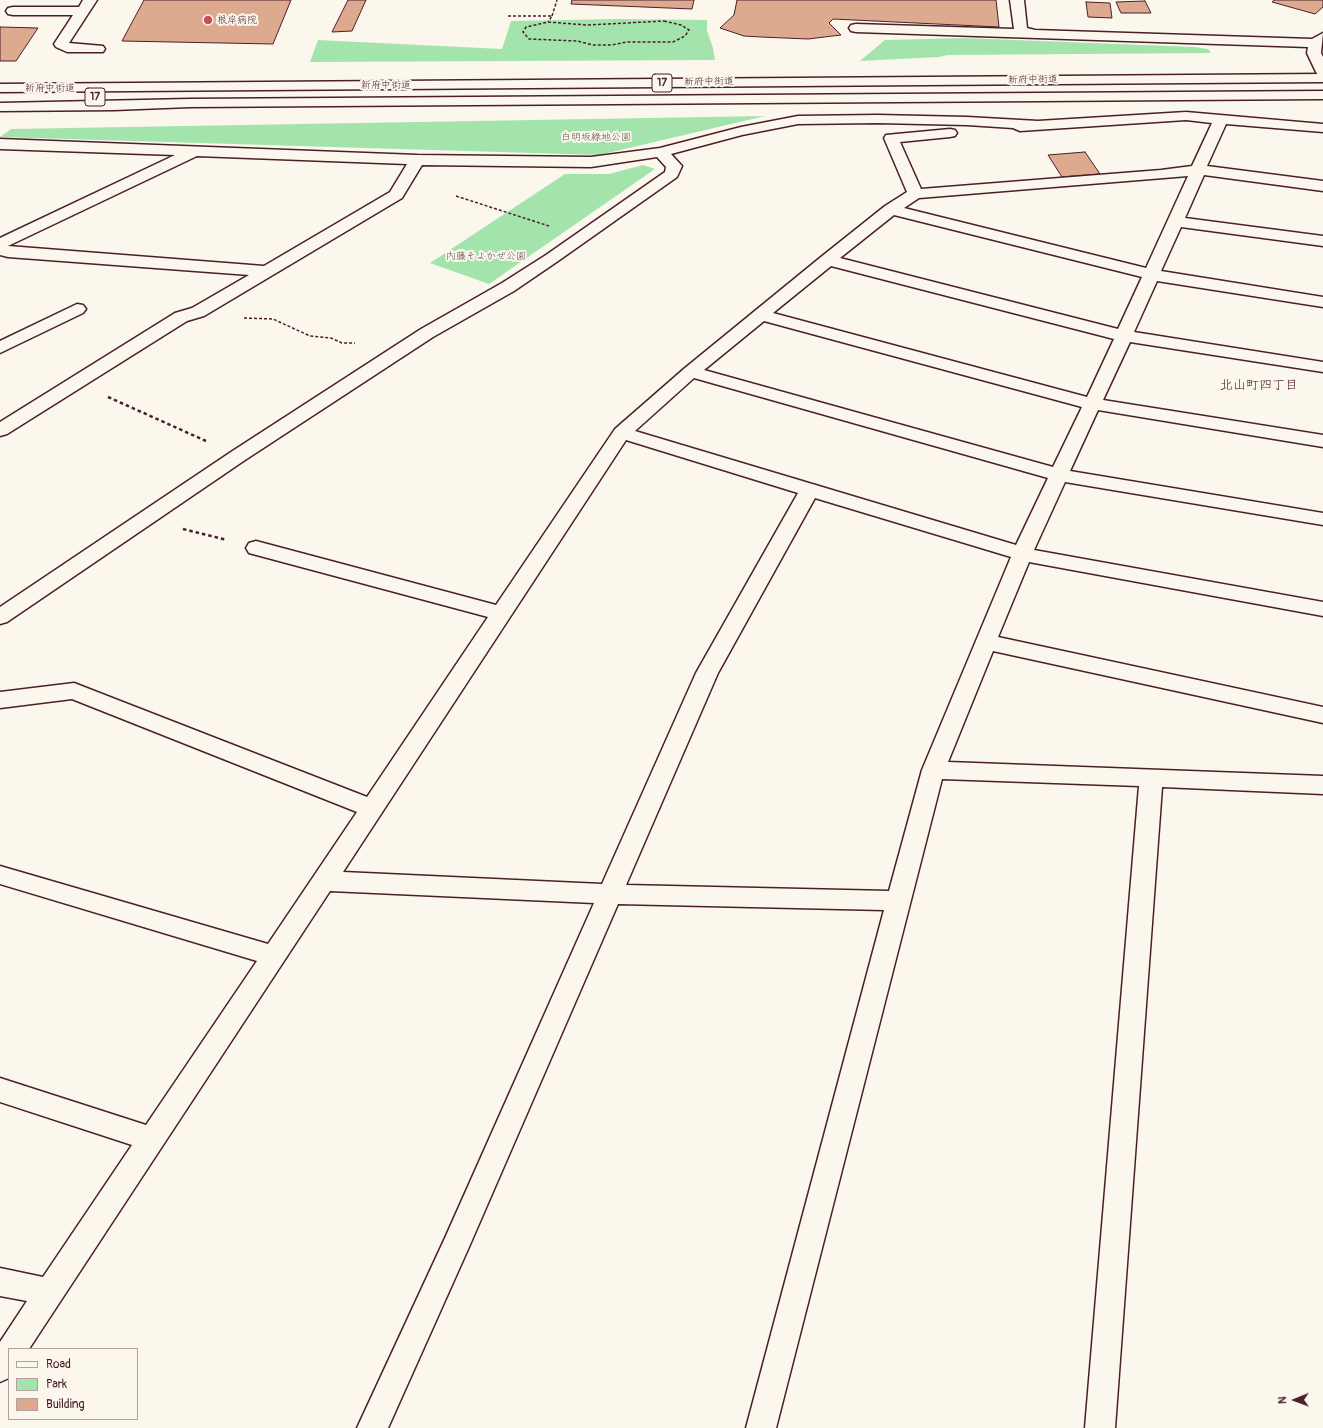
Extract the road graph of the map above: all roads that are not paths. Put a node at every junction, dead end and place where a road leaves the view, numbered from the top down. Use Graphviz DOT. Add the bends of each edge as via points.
graph roads {
  1 [pos="1017,0"];
  2 [pos="86,6"];
  3 [pos="13,11"];
  4 [pos="856,28"];
  5 [pos="1034,34"];
  6 [pos="1319,40"];
  7 [pos="98,50"];
  8 [pos="1323,72"];
  9 [pos="1323,78"];
  10 [pos="0,88"];
  11 [pos="1323,95"];
  12 [pos="0,96"];
  13 [pos="190,103"];
  14 [pos="0,107"];
  15 [pos="1221,119"];
  16 [pos="1036,126"];
  17 [pos="1323,128"];
  18 [pos="0,144"];
  19 [pos="195,152"];
  20 [pos="661,152"];
  21 [pos="417,160"];
  22 [pos="1199,170"];
  23 [pos="1323,186"];
  24 [pos="915,194"];
  25 [pos="891,209"];
  26 [pos="1175,221"];
  27 [pos="1323,241"];
  28 [pos="0,244"];
  29 [pos="0,249"];
  30 [pos="827,260"];
  31 [pos="268,271"];
  32 [pos="1152,275"];
  33 [pos="1323,302"];
  34 [pos="77,309"];
  35 [pos="760,315"];
  36 [pos="1124,336"];
  37 [pos="0,348"];
  38 [pos="1323,367"];
  39 [pos="691,372"];
  40 [pos="1093,404"];
  41 [pos="0,430"];
  42 [pos="622,433"];
  43 [pos="1323,441"];
  44 [pos="1059,475"];
  45 [pos="809,491"];
  46 [pos="1323,519"];
  47 [pos="256,548"];
  48 [pos="1022,554"];
  49 [pos="1323,609"];
  50 [pos="503,614"];
  51 [pos="0,617"];
  52 [pos="986,642"];
  53 [pos="0,700"];
  54 [pos="1323,715"];
  55 [pos="933,770"];
  56 [pos="1152,778"];
  57 [pos="1323,785"];
  58 [pos="373,809"];
  59 [pos="0,875"];
  60 [pos="325,881"];
  61 [pos="610,894"];
  62 [pos="898,901"];
  63 [pos="275,956"];
  64 [pos="0,1090"];
  65 [pos="152,1139"];
  66 [pos="0,1282"];
  67 [pos="51,1292"];
  68 [pos="13,1348"];
  69 [pos="8,1355"];
  70 [pos="0,1367"];
  71 [pos="372,1428"];
  72 [pos="761,1428"];
  73 [pos="1100,1428"];
  1 -- 5 [label="street" via="1021,31"];
  2 -- 3 [label="street"];
  2 -- 7 [label="street" via="61,44 67,48"];
  4 -- 5 [label="street"];
  5 -- 6 [label="street"];
  6 -- 8 [label="street" via="1314,53"];
  9 -- 10 [label="street, 新府中街道 / 17"];
  11 -- 13 [label="street, 新府中街道 / 17"];
  12 -- 13 [label="street, 新府中街道 / 17" via="119,97"];
  13 -- 14 [label="street, 新府中街道 / 17"];
  15 -- 16 [label="street" via="1170,116"];
  15 -- 17 [label="street"];
  15 -- 22 [label="street"];
  16 -- 20 [label="street" via="938,120 798,120 741,131"];
  16 -- 24 [label="street" via="891,138"];
  18 -- 19 [label="street"];
  19 -- 21 [label="street"];
  19 -- 28 [label="street"];
  20 -- 21 [label="street" via="591,162"];
  20 -- 51 [label="street" via="674,166 672,174 552,258 508,287 426,333"];
  21 -- 31 [label="street" via="396,195"];
  22 -- 23 [label="street"];
  22 -- 24 [label="street"];
  22 -- 26 [label="street"];
  24 -- 25 [label="street"];
  25 -- 30 [label="street"];
  25 -- 32 [label="street"];
  26 -- 27 [label="street"];
  26 -- 32 [label="street"];
  29 -- 31 [label="street" via="8,252"];
  30 -- 35 [label="street"];
  30 -- 36 [label="street"];
  31 -- 41 [label="street" via="198,312 181,317"];
  32 -- 33 [label="street"];
  32 -- 36 [label="street"];
  34 -- 37 [label="street"];
  35 -- 39 [label="street"];
  35 -- 40 [label="street"];
  36 -- 38 [label="street"];
  36 -- 40 [label="street"];
  39 -- 42 [label="street"];
  39 -- 44 [label="street"];
  40 -- 43 [label="street"];
  40 -- 44 [label="street"];
  42 -- 45 [label="street"];
  42 -- 50 [label="street"];
  44 -- 46 [label="street"];
  44 -- 48 [label="street"];
  45 -- 48 [label="street"];
  45 -- 61 [label="street" via="707,673"];
  47 -- 50 [label="street"];
  48 -- 49 [label="street"];
  48 -- 52 [label="street"];
  50 -- 58 [label="street"];
  52 -- 54 [label="street"];
  52 -- 55 [label="street"];
  53 -- 58 [label="street" via="74,691"];
  55 -- 56 [label="street"];
  55 -- 62 [label="street"];
  56 -- 57 [label="street"];
  56 -- 73 [label="street"];
  58 -- 60 [label="street"];
  59 -- 63 [label="street"];
  60 -- 61 [label="street"];
  60 -- 63 [label="street"];
  61 -- 62 [label="street"];
  61 -- 71 [label="street" via="455,1247"];
  62 -- 72 [label="street"];
  63 -- 65 [label="street"];
  64 -- 65 [label="street"];
  65 -- 67 [label="street"];
  66 -- 67 [label="street"];
  67 -- 68 [label="street"];
  69 -- 70 [label="street"];
}
